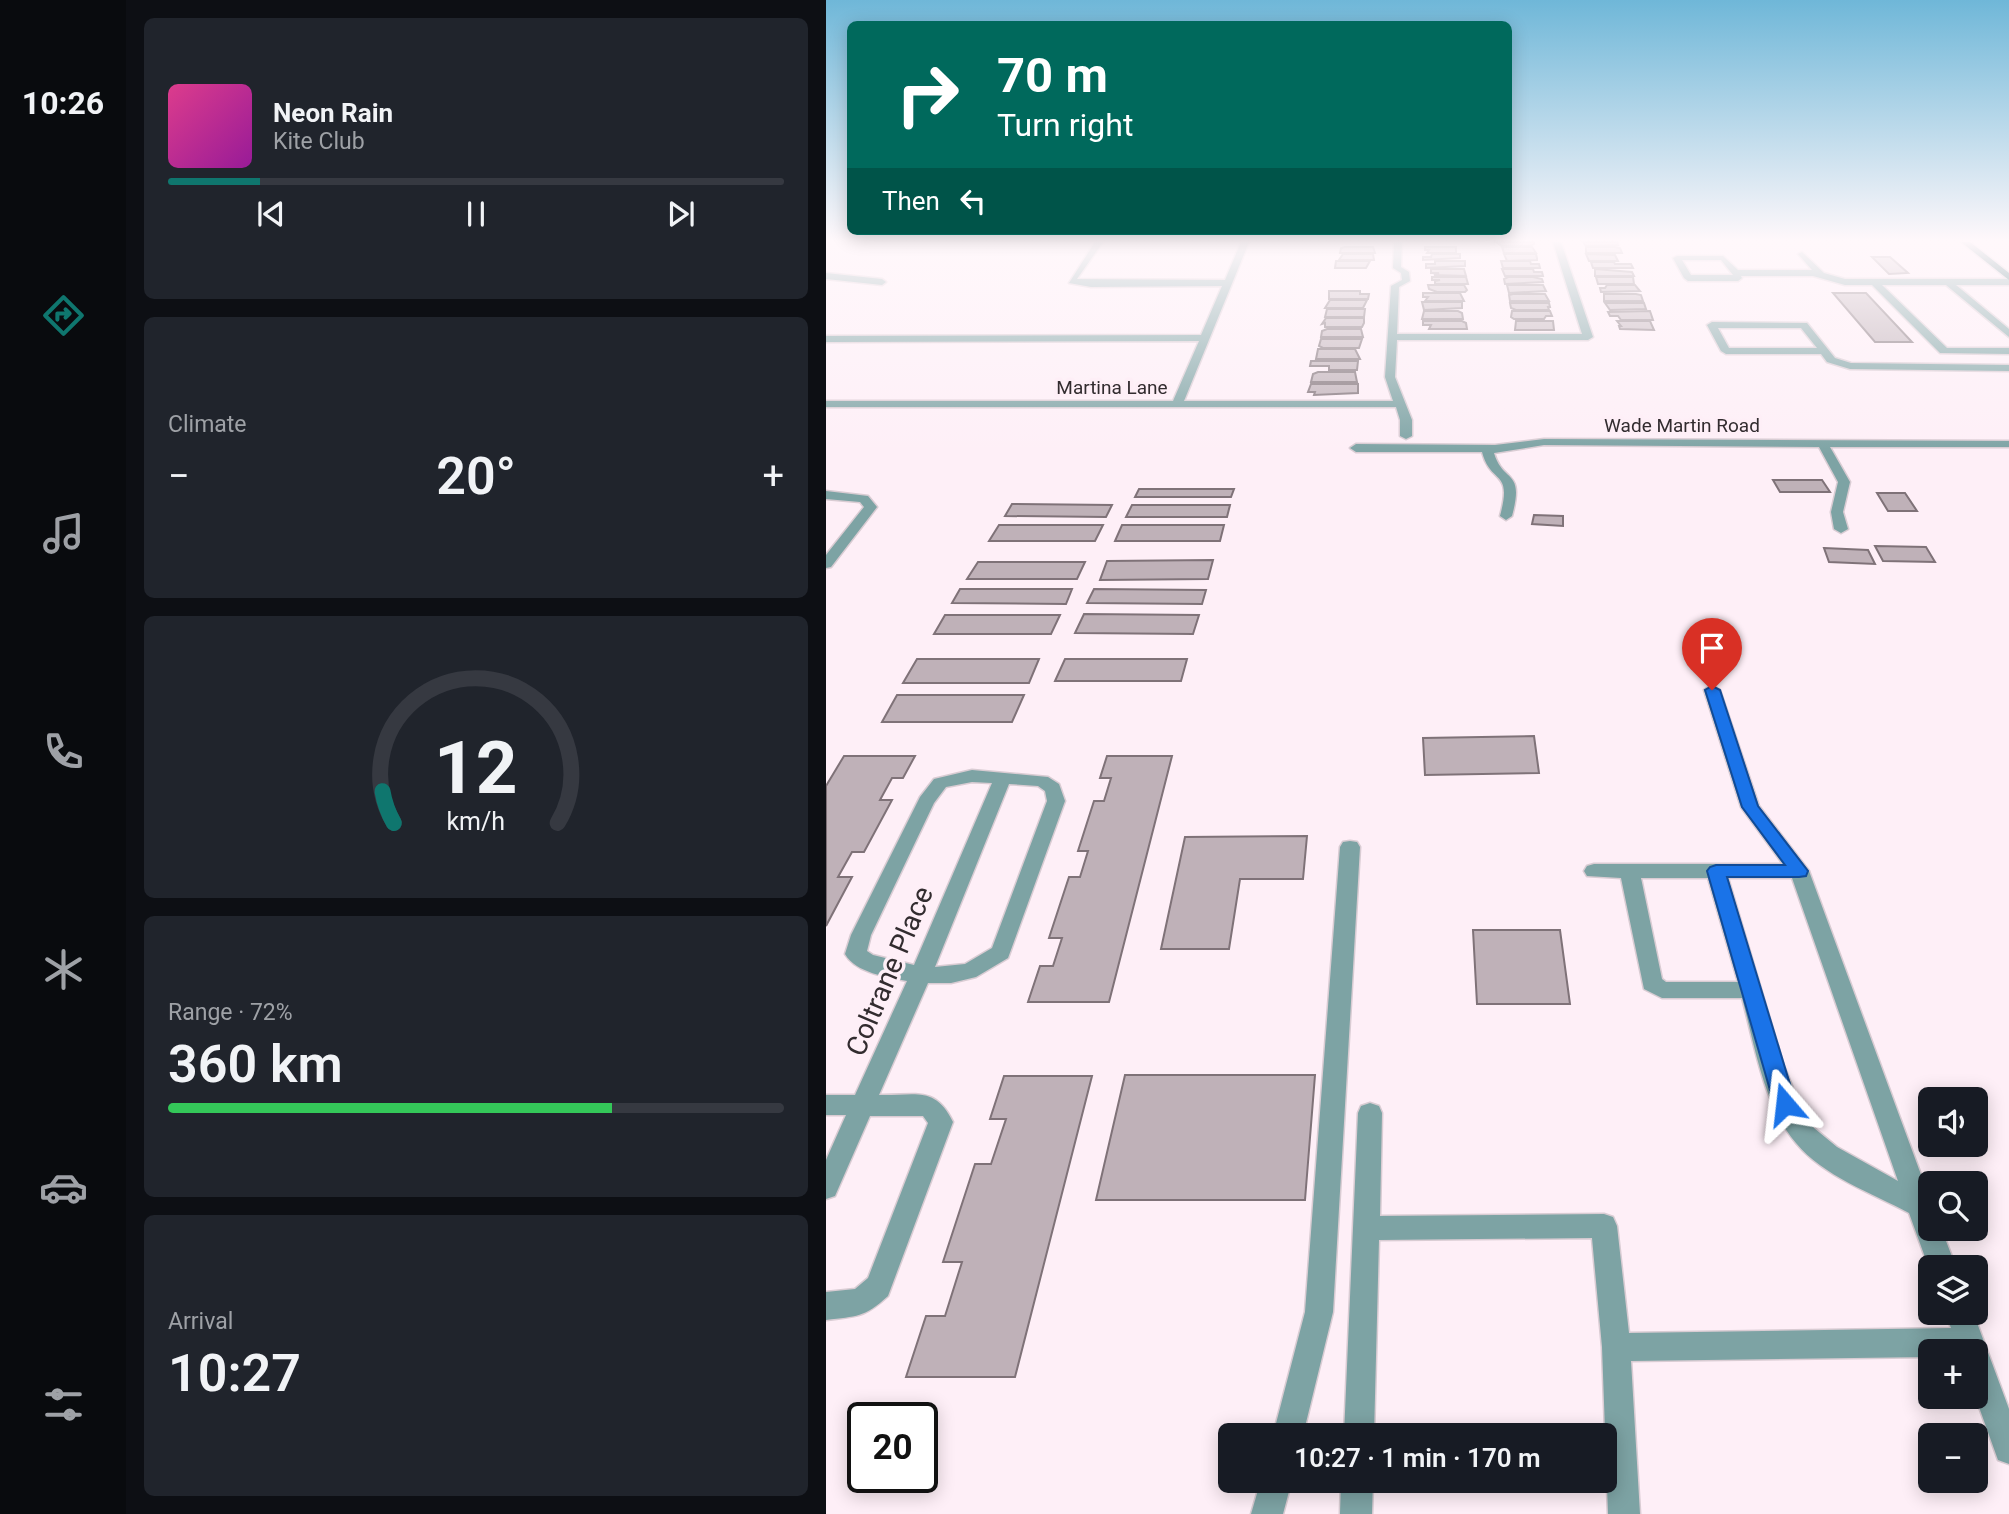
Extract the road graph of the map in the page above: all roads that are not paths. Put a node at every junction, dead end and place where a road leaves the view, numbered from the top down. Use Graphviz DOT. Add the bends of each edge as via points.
graph roads {
  1 [pos="1216,313"];
  2 [pos="1391,313"];
  3 [pos="1580,313"];
  4 [pos="1905,313"];
  5 [pos="1984,313"];
  6 [pos="2009,334"];
  7 [pos="1392,337"];
  8 [pos="1206,338"];
  9 [pos="826,339"];
  10 [pos="1823,351"];
  11 [pos="2009,351"];
  12 [pos="2009,368"];
  13 [pos="826,404"];
  14 [pos="1398,404"];
  15 [pos="1177,405"];
  16 [pos="1406,436"];
  17 [pos="1823,443"];
  18 [pos="2009,444"];
  19 [pos="1356,448"];
  20 [pos="1487,449"];
  21 [pos="826,495"];
  22 [pos="1506,516"];
  23 [pos="1841,529"];
  24 [pos="826,564"];
  25 [pos="1712,690"];
  26 [pos="1003,777"];
  27 [pos="1350,847"];
  28 [pos="1594,871"];
  29 [pos="1630,871"];
  30 [pos="1716,871"];
  31 [pos="1799,871"];
  32 [pos="921,974"];
  33 [pos="1751,990"];
  34 [pos="826,1105"];
  35 [pos="863,1105"];
  36 [pos="1370,1113"];
  37 [pos="826,1188"];
  38 [pos="1918,1199"];
  39 [pos="1918,1204"];
  40 [pos="1366,1228"];
  41 [pos="826,1306"];
  42 [pos="1616,1347"];
  43 [pos="1918,1350"];
  44 [pos="1988,1392"];
  45 [pos="1291,1423"];
  46 [pos="1359,1423"];
  47 [pos="2009,1449"];
  48 [pos="1273,1493"];
  49 [pos="1357,1493"];
  50 [pos="1267,1514"];
  51 [pos="1356,1514"];
  52 [pos="1624,1514"];
  1 -- 8 [label="street"];
  2 -- 7 [label="street"];
  3 -- 7 [label="street" via="1588,337"];
  4 -- 11 [label="street" via="1944,351"];
  5 -- 6 [label="street"];
  7 -- 14 [label="street" via="1390,377"];
  8 -- 9 [label="street"];
  8 -- 15 [label="street"];
  10 -- 10 [label="street" via="1804,325 1712,326 1726,351"];
  10 -- 12 [label="street" via="1837,364 1850,366"];
  13 -- 15 [label="street, Martina Lane"];
  14 -- 15 [label="street, Martina Lane"];
  14 -- 16 [label="street" via="1406,420"];
  17 -- 18 [label="street, Wade Martin Road"];
  17 -- 20 [label="street, Wade Martin Road" via="1544,442"];
  17 -- 23 [label="street" via="1844,482 1837,512"];
  19 -- 20 [label="street, Wade Martin Road"];
  20 -- 22 [label="street" via="1513,491"];
  21 -- 24 [label="street" via="864,499 872,507"];
  25 -- 31 [label="street" via="1750,807"];
  26 -- 32 [label="street, Coltrane Place"];
  26 -- 32 [label="street" via="1042,781 1054,788 1056,801 1001,952 987,964 962,973"];
  26 -- 32 [label="street" via="940,783 926,801 861,935 856,954 864,962"];
  27 -- 45 [label="street" via="1320,1312"];
  28 -- 29 [label="street"];
  29 -- 30 [label="street"];
  29 -- 33 [label="street" via="1656,987"];
  30 -- 31 [label="street"];
  30 -- 33 [label="street"];
  31 -- 38 [label="street"];
  32 -- 35 [label="street, Coltrane Place"];
  33 -- 39 [label="street" via="1785,1104 1804,1135 1833,1157"];
  34 -- 35 [label="street"];
  35 -- 37 [label="street, Coltrane Place"];
  35 -- 41 [label="street" via="930,1106 941,1122 878,1287 861,1302"];
  36 -- 40 [label="street"];
  40 -- 42 [label="street" via="1604,1226"];
  40 -- 46 [label="street"];
  42 -- 43 [label="street"];
  42 -- 52 [label="street"];
  44 -- 47 [label="street"];
  48 -- 50 [label="street"];
  49 -- 51 [label="street"];
}
